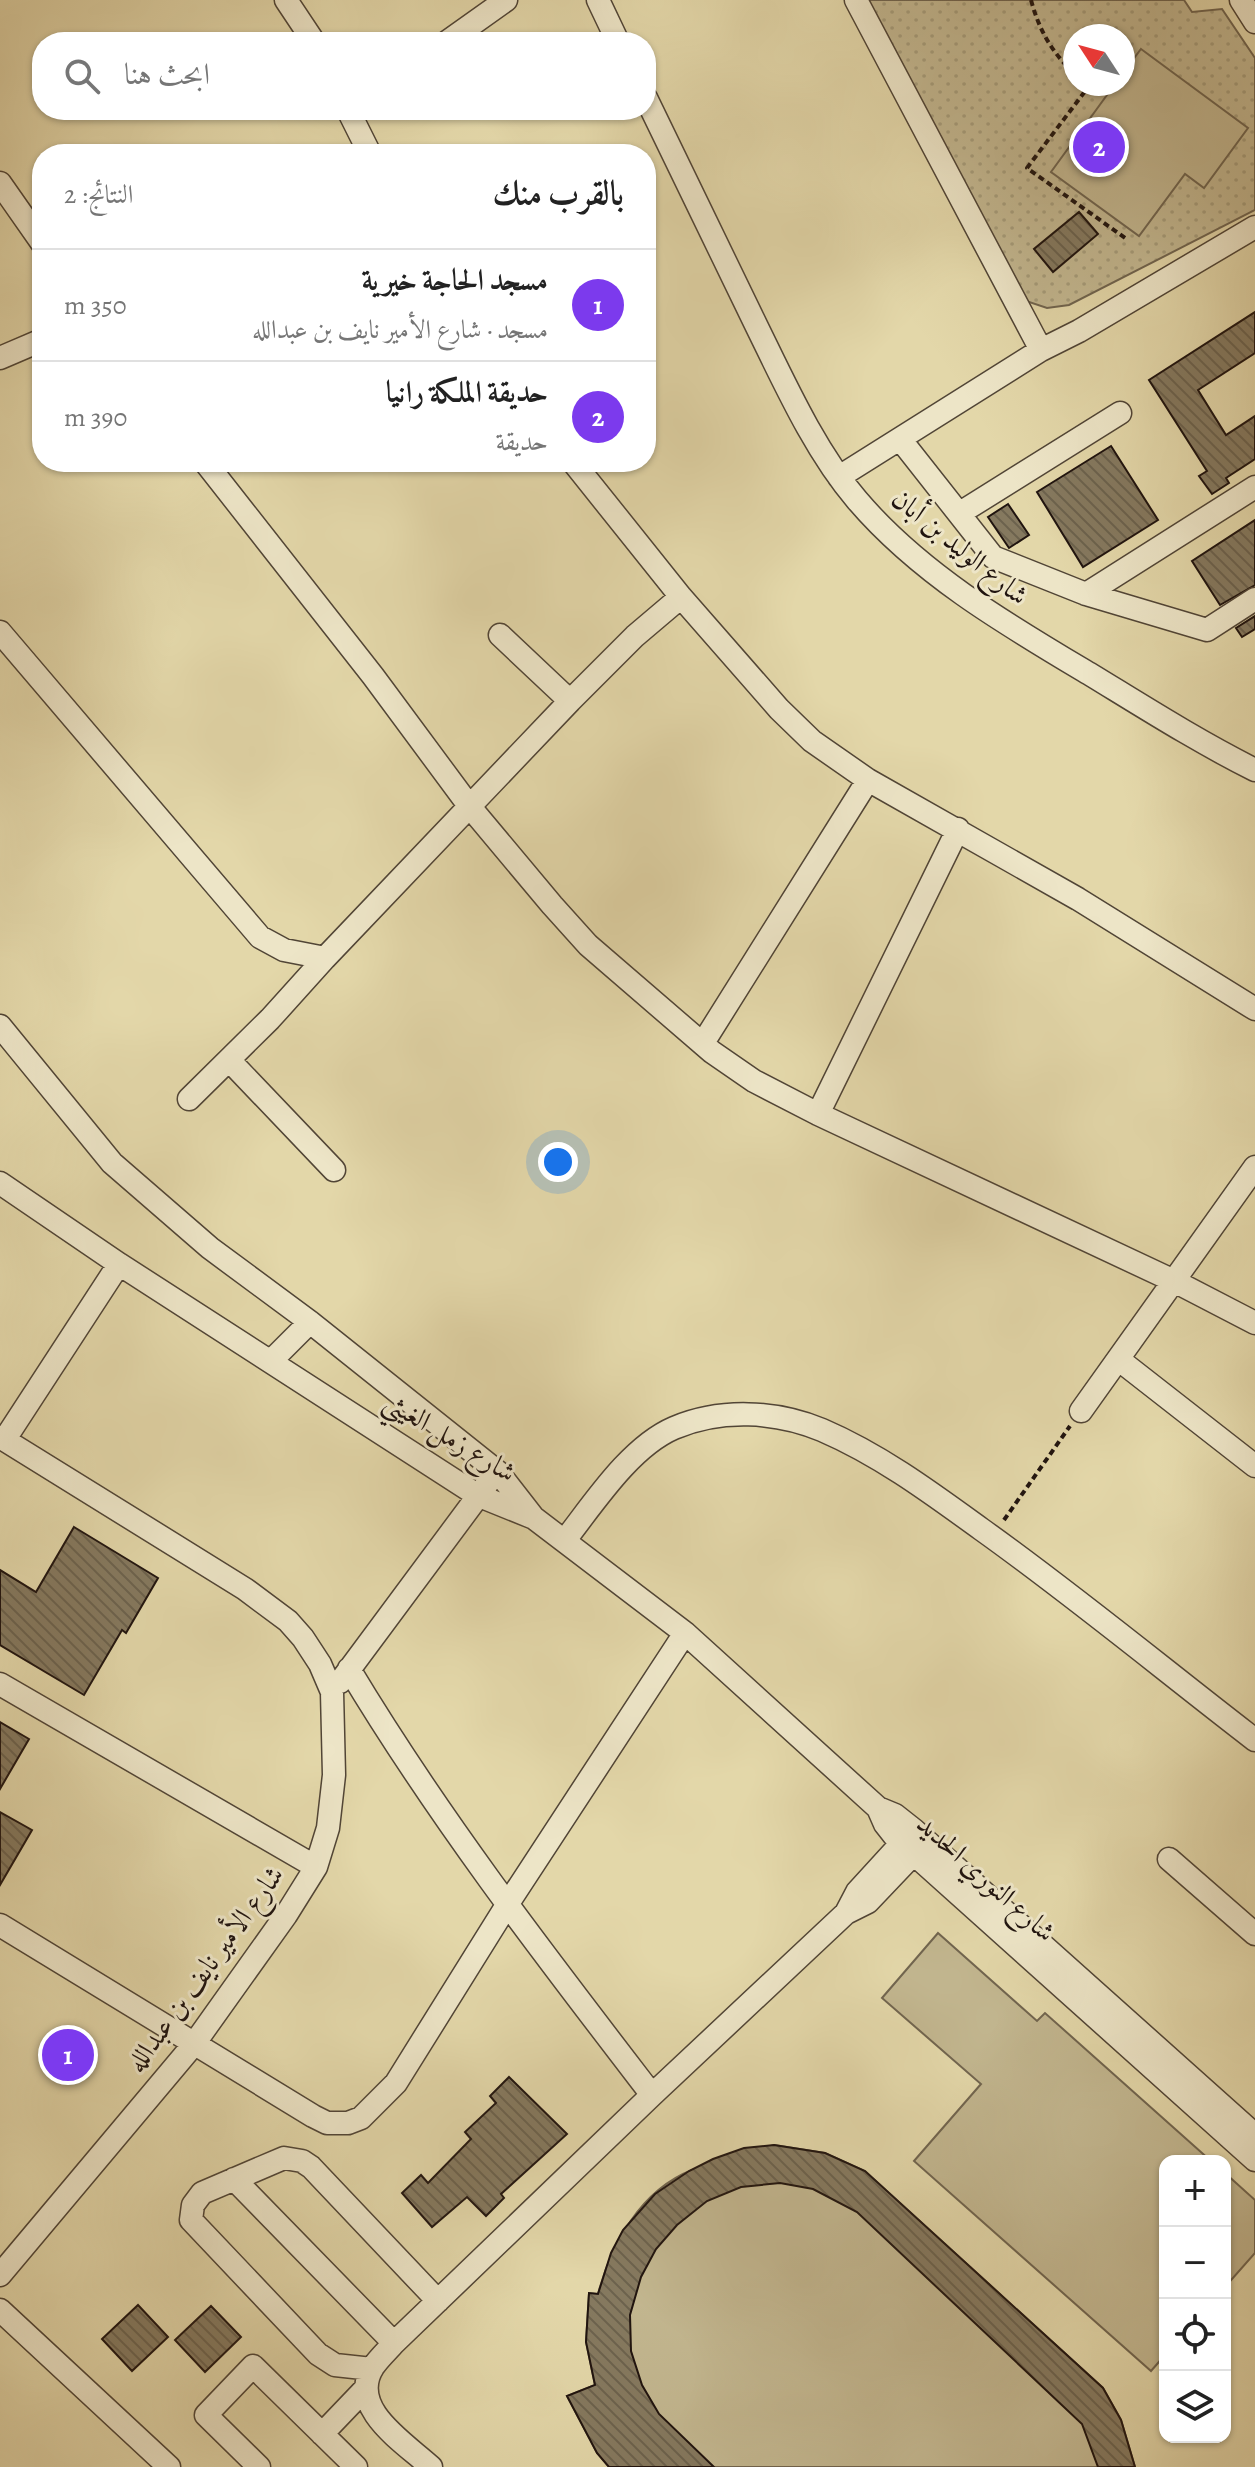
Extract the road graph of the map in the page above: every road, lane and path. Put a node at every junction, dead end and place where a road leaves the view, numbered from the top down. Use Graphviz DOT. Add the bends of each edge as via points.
graph roads {
  1 [pos="286,0"];
  2 [pos="506,0"];
  3 [pos="598,0"];
  4 [pos="856,0"];
  5 [pos="1031,0"];
  6 [pos="1241,0"];
  7 [pos="1255,22"];
  8 [pos="307,32"];
  9 [pos="461,32"];
  10 [pos="613,32"];
  11 [pos="1063,62"];
  12 [pos="1081,96"];
  13 [pos="656,118"];
  14 [pos="354,120"];
  15 [pos="365,144"];
  16 [pos="0,183"];
  17 [pos="1255,227"];
  18 [pos="32,229"];
  19 [pos="1128,240"];
  20 [pos="32,344"];
  21 [pos="1041,350"];
  22 [pos="0,358"];
  23 [pos="1120,413"];
  24 [pos="900,439"];
  25 [pos="213,472"];
  26 [pos="581,472"];
  27 [pos="839,477"];
  28 [pos="1255,487"];
  29 [pos="960,513"];
  30 [pos="1086,594"];
  31 [pos="681,597"];
  32 [pos="1255,599"];
  33 [pos="0,632"];
  34 [pos="500,635"];
  35 [pos="570,701"];
  36 [pos="1255,770"];
  37 [pos="868,780"];
  38 [pos="470,807"];
  39 [pos="958,829"];
  40 [pos="325,958"];
  41 [pos="1255,1009"];
  42 [pos="0,1026"];
  43 [pos="703,1043"];
  44 [pos="229,1060"];
  45 [pos="189,1099"];
  46 [pos="818,1114"];
  47 [pos="1255,1167"];
  48 [pos="334,1170"];
  49 [pos="0,1183"];
  50 [pos="119,1264"];
  51 [pos="1174,1281"];
  52 [pos="310,1322"];
  53 [pos="1255,1323"];
  54 [pos="1118,1359"];
  55 [pos="271,1361"];
  56 [pos="1081,1411"];
  57 [pos="2,1438"];
  58 [pos="1255,1466"];
  59 [pos="498,1472"];
  60 [pos="477,1495"];
  61 [pos="534,1518"];
  62 [pos="992,1537"];
  63 [pos="565,1540"];
  64 [pos="685,1633"];
  65 [pos="349,1669"];
  66 [pos="0,1684"];
  67 [pos="332,1692"];
  68 [pos="1255,1740"];
  69 [pos="878,1808"];
  70 [pos="914,1842"];
  71 [pos="1169,1859"];
  72 [pos="316,1867"];
  73 [pos="507,1905"];
  74 [pos="0,1925"];
  75 [pos="1255,1934"];
  76 [pos="194,2044"];
  77 [pos="652,2095"];
  78 [pos="1255,2135"];
  79 [pos="1255,2160"];
  80 [pos="234,2179"];
  81 [pos="0,2275"];
  82 [pos="438,2301"];
  83 [pos="0,2310"];
  84 [pos="394,2343"];
  85 [pos="369,2379"];
  86 [pos="322,2434"];
  87 [pos="169,2467"];
  88 [pos="259,2467"];
  89 [pos="356,2467"];
  90 [pos="431,2467"];
  1 -- 8 [label="street"];
  2 -- 9 [label="street"];
  3 -- 10 [label="street"];
  4 -- 21 [label="street"];
  5 -- 11 [label="path" via="1037,24"];
  6 -- 7 [label="street"];
  12 -- 19 [label="path" via="1027,168"];
  13 -- 27 [label="street, شارع الوليد بن أبان" via="784,380"];
  14 -- 15 [label="street"];
  16 -- 18 [label="street"];
  17 -- 21 [label="street"];
  20 -- 22 [label="street"];
  21 -- 24 [label="street"];
  23 -- 29 [label="street"];
  24 -- 27 [label="street"];
  24 -- 29 [label="street"];
  25 -- 38 [label="street"];
  26 -- 31 [label="street"];
  27 -- 36 [label="street, شارع الوليد بن أبان" via="894,538 1006,624"];
  28 -- 30 [label="street"];
  29 -- 30 [label="street" via="993,557"];
  30 -- 32 [label="street" via="1207,630"];
  31 -- 35 [label="street"];
  31 -- 37 [label="street" via="801,730"];
  33 -- 40 [label="street" via="260,937 284,950"];
  34 -- 35 [label="street"];
  35 -- 38 [label="street"];
  37 -- 39 [label="street"];
  37 -- 43 [label="street"];
  38 -- 40 [label="street"];
  38 -- 43 [label="street" via="588,945"];
  39 -- 41 [label="street"];
  39 -- 46 [label="street"];
  40 -- 44 [label="street"];
  42 -- 52 [label="street" via="112,1163 210,1248"];
  43 -- 46 [label="street" via="754,1081"];
  44 -- 45 [label="street"];
  44 -- 48 [label="street"];
  46 -- 51 [label="street"];
  47 -- 51 [label="street"];
  49 -- 50 [label="street, شارع زمل الغيثي"];
  50 -- 55 [label="street, شارع زمل الغيثي"];
  50 -- 57 [label="street"];
  51 -- 53 [label="street"];
  51 -- 54 [label="street"];
  52 -- 55 [label="street"];
  52 -- 59 [label="street"];
  54 -- 56 [label="street"];
  54 -- 58 [label="street"];
  55 -- 60 [label="street, شارع زمل الغيثي"];
  56 -- 62 [label="path"];
  57 -- 67 [label="street, شارع الأمير نايف بن عبدالله" via="288,1621 320,1664"];
  59 -- 60 [label="street"];
  59 -- 61 [label="street"];
  60 -- 61 [label="street, شارع زمل الغيثي"];
  60 -- 65 [label="street"];
  61 -- 63 [label="street, شارع زمل الغيثي"];
  62 -- 63 [label="street" via="862,1450 820,1430 751,1413 716,1416 659,1435"];
  62 -- 68 [label="street"];
  63 -- 64 [label="street, شارع زمل الغيثي"];
  64 -- 69 [label="street, شارع زمل الغيثي"];
  64 -- 73 [label="street"];
  65 -- 67 [label="street"];
  65 -- 73 [label="street"];
  66 -- 72 [label="street"];
  67 -- 72 [label="street, شارع الأمير نايف بن عبدالله" via="334,1775 328,1828"];
  69 -- 70 [label="street, شارع النوري الحديد" via="885,1824"];
  70 -- 77 [label="street"];
  70 -- 78 [label="street, شارع النوري الحديد"];
  70 -- 79 [label="street, شارع النوري الحديد"];
  71 -- 75 [label="street"];
  72 -- 76 [label="street, شارع الأمير نايف بن عبدالله"];
  73 -- 76 [label="street" via="396,2083 361,2118 327,2123"];
  73 -- 77 [label="street"];
  74 -- 76 [label="street"];
  76 -- 81 [label="street, شارع الأمير نايف بن عبدالله"];
  77 -- 82 [label="street"];
  80 -- 82 [label="street" via="284,2158 302,2161"];
  80 -- 84 [label="street"];
  80 -- 85 [label="street" via="202,2193 191,2220 318,2354"];
  82 -- 84 [label="street"];
  83 -- 87 [label="street"];
  84 -- 85 [label="street"];
  85 -- 86 [label="street"];
  85 -- 90 [label="street" via="368,2406"];
  86 -- 88 [label="street" via="253,2366 206,2415"];
  86 -- 89 [label="street"];
}
